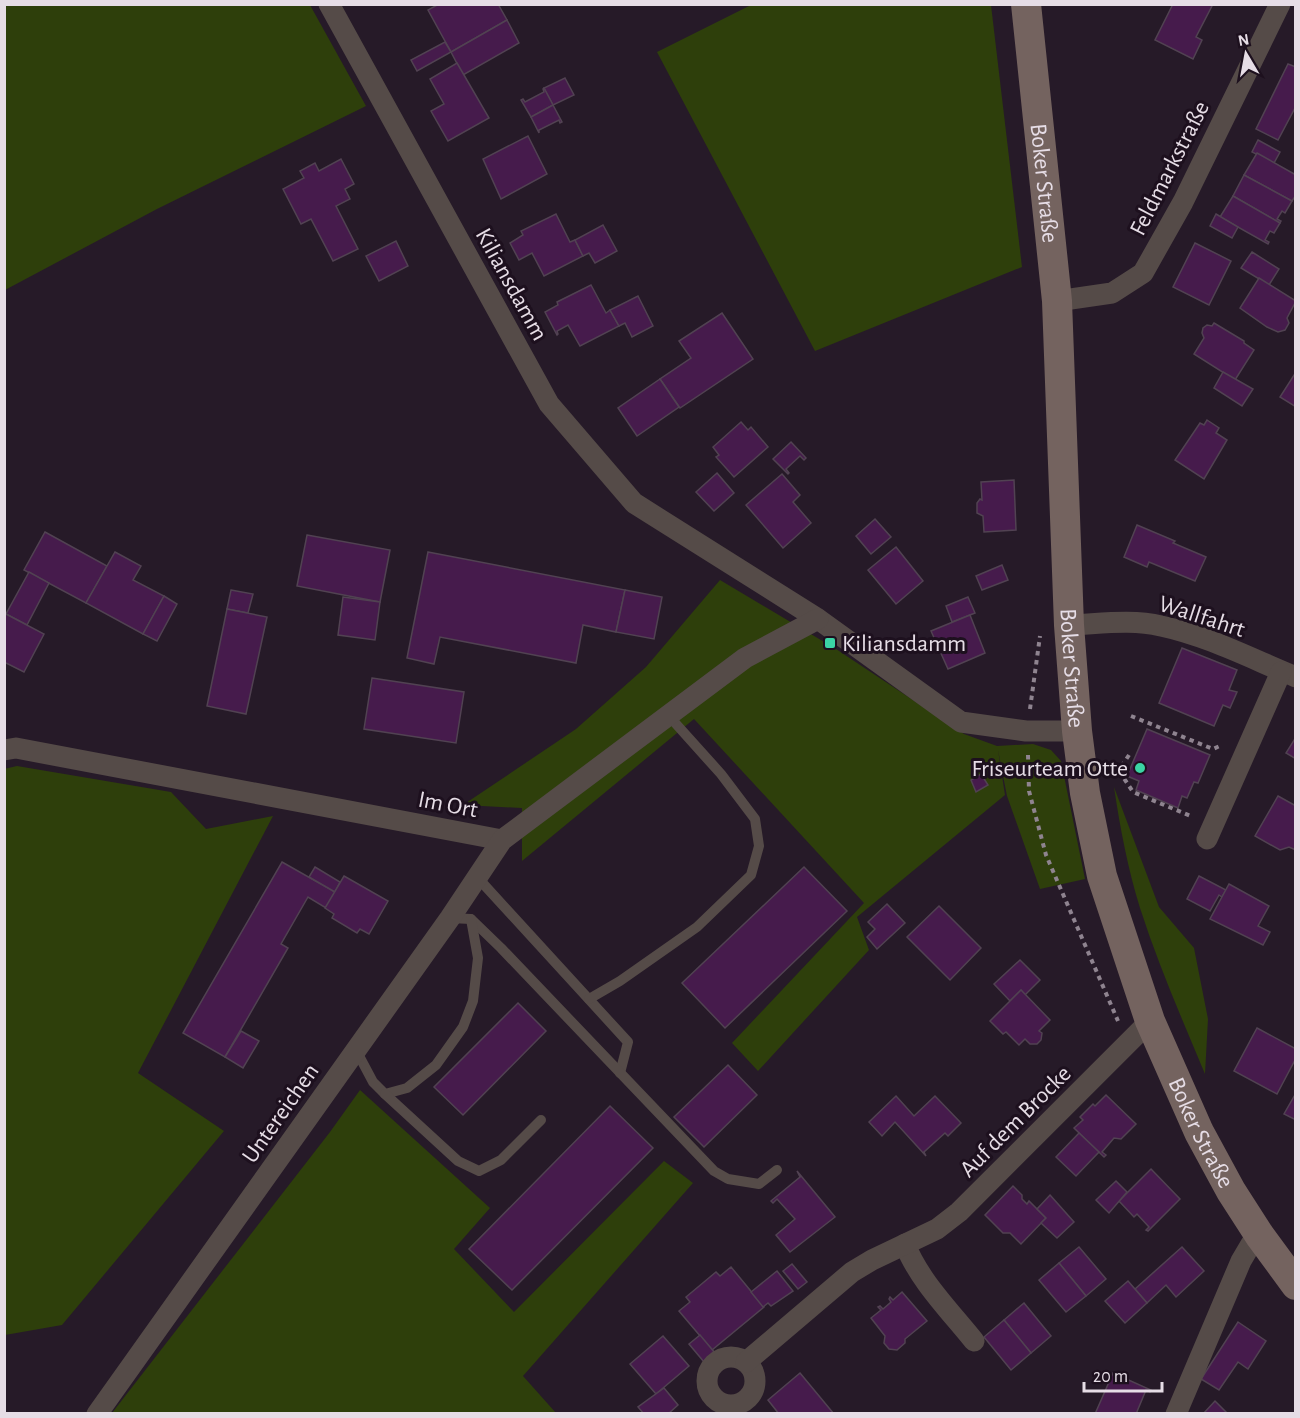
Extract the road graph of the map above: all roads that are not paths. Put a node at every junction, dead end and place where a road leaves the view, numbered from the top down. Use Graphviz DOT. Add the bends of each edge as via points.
graph roads {
  1 [pos="329,4"];
  2 [pos="1026,4"];
  3 [pos="1280,4"];
  4 [pos="1058,301"];
  5 [pos="818,619"];
  6 [pos="1069,625"];
  7 [pos="1288,675"];
  8 [pos="668,715"];
  9 [pos="1077,731"];
  10 [pos="4,750"];
  11 [pos="1210,832"];
  12 [pos="502,840"];
  13 [pos="477,877"];
  14 [pos="450,918"];
  15 [pos="471,919"];
  16 [pos="589,999"];
  17 [pos="1150,1021"];
  18 [pos="356,1050"];
  19 [pos="620,1073"];
  20 [pos="385,1095"];
  21 [pos="541,1120"];
  22 [pos="777,1170"];
  23 [pos="1260,1236"];
  24 [pos="905,1244"];
  25 [pos="1296,1285"];
  26 [pos="974,1341"];
  27 [pos="746,1362"];
  28 [pos="746,1408"];
  29 [pos="97,1413"];
  30 [pos="1176,1413"];
  1 -- 5 [label="street, Kiliansdamm" via="549,404 634,503"];
  2 -- 4 [label="main road, Boker Straße"];
  3 -- 4 [label="street, Feldmarkstraße" via="1183,202 1143,273 1112,293"];
  4 -- 6 [label="main road, Boker Straße"];
  5 -- 8 [label="street, Im Ort" via="745,658"];
  5 -- 9 [label="street, Kiliansdamm" via="961,722 1026,731"];
  6 -- 7 [label="street, Wallfahrt" via="1161,626 1207,640"];
  6 -- 9 [label="main road, Boker Straße"];
  7 -- 11 [label="street, Wallfahrt" via="1245,754"];
  8 -- 12 [label="street, Im Ort"];
  8 -- 16 [label="lane" via="721,774 754,819 759,846 751,875 697,927"];
  9 -- 17 [label="main road, Boker Straße" via="1102,876"];
  10 -- 12 [label="street, Im Ort" via="16,748"];
  12 -- 13 [label="street, Untereichen"];
  13 -- 14 [label="street, Untereichen"];
  13 -- 16 [label="lane"];
  14 -- 15 [label="lane"];
  14 -- 18 [label="street, Untereichen"];
  15 -- 19 [label="lane"];
  15 -- 20 [label="lane" via="478,957 473,1001 463,1027 436,1065 407,1088"];
  16 -- 19 [label="lane" via="628,1042"];
  17 -- 23 [label="main road, Boker Straße" via="1199,1132"];
  17 -- 24 [label="street, Auf dem Brocke" via="960,1212 937,1229"];
  18 -- 20 [label="lane" via="373,1082"];
  18 -- 29 [label="street, Untereichen"];
  19 -- 22 [label="lane" via="714,1171 728,1179 759,1184"];
  20 -- 21 [label="lane" via="458,1161 479,1172 501,1160"];
  23 -- 25 [label="main road, Boker Straße"];
  23 -- 30 [label="street" via="1241,1261"];
  24 -- 26 [label="street" via="920,1274"];
  24 -- 27 [label="street, Auf dem Brocke" via="852,1272"];
  27 -- 28 [label="street" via="753,1371 755,1384"];
  27 -- 28 [label="street" via="726,1357 709,1368 706,1378 707,1389 721,1404"];
}
